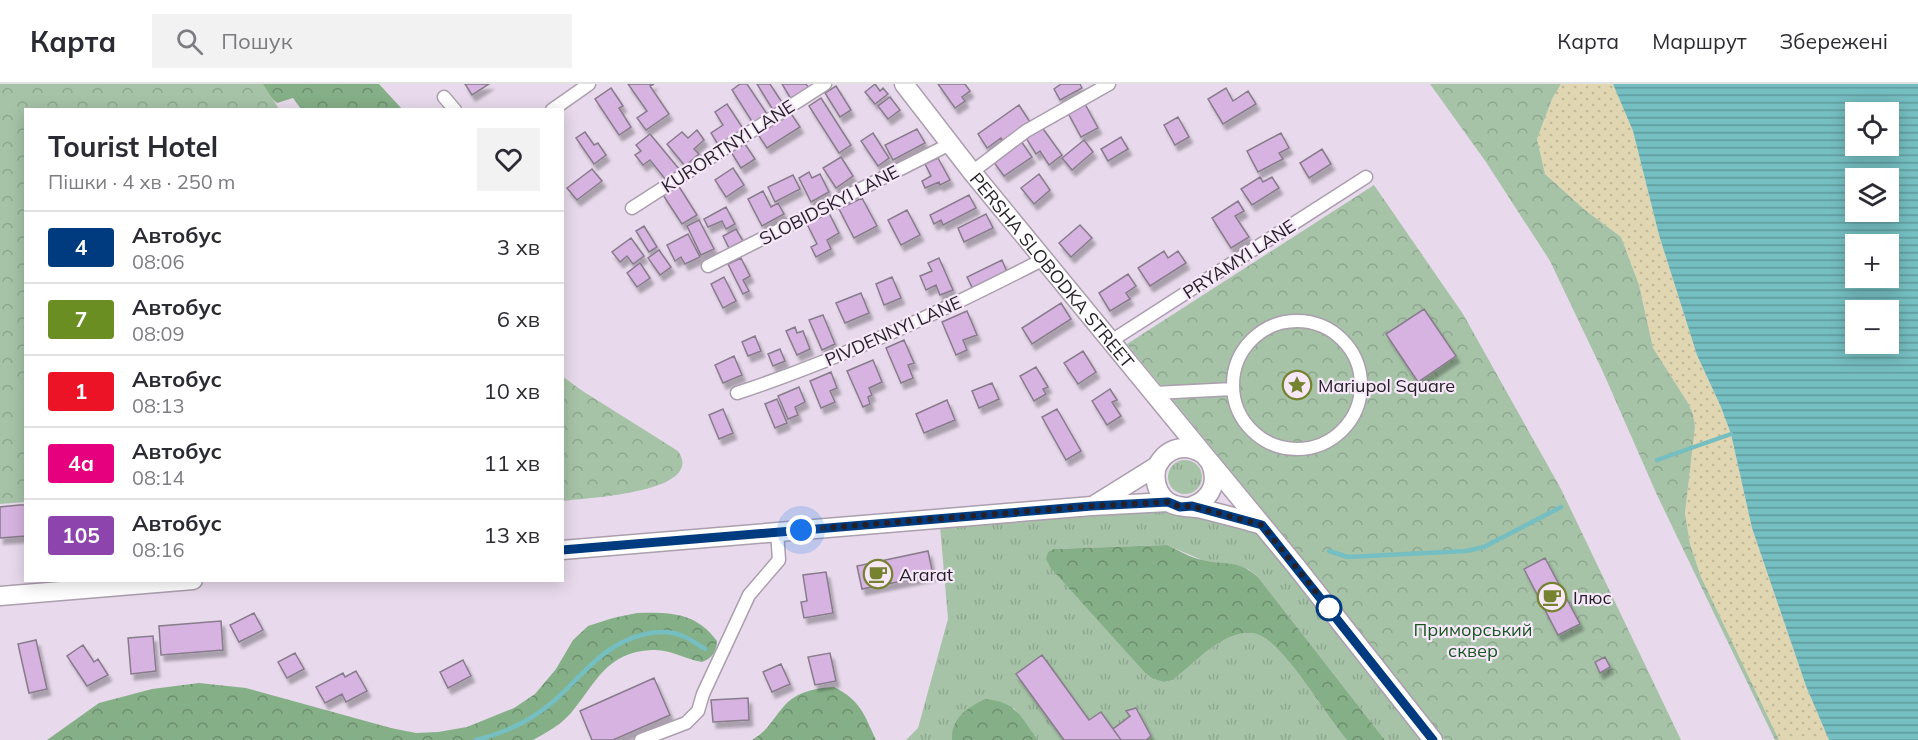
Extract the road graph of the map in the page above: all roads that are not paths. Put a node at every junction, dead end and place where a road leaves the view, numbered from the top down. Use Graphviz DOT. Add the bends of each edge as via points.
graph roads {
  1 [pos="589,84"];
  2 [pos="825,84"];
  3 [pos="906,84"];
  4 [pos="1109,84"];
  5 [pos="444,97"];
  6 [pos="452,108"];
  7 [pos="555,108"];
  8 [pos="950,144"];
  9 [pos="972,172"];
  10 [pos="1366,177"];
  11 [pos="632,208"];
  12 [pos="1044,260"];
  13 [pos="708,266"];
  14 [pos="1111,341"];
  15 [pos="1233,388"];
  16 [pos="737,393"];
  17 [pos="1154,393"];
  18 [pos="1177,421"];
  19 [pos="1170,451"];
  20 [pos="1207,458"];
  21 [pos="1157,466"];
  22 [pos="1168,502"];
  23 [pos="1092,506"];
  24 [pos="1192,506"];
  25 [pos="1262,525"];
  26 [pos="777,532"];
  27 [pos="564,550"];
  28 [pos="170,582"];
  29 [pos="0,597"];
  30 [pos="641,740"];
  31 [pos="1433,740"];
  1 -- 7 [label="street"];
  2 -- 11 [label="street, KURORTNYI LANE"];
  3 -- 8 [label="street, PERSHA SLOBODKA STREET"];
  4 -- 9 [label="street" via="1026,131"];
  5 -- 6 [label="street"];
  8 -- 9 [label="street, PERSHA SLOBODKA STREET"];
  8 -- 13 [label="street, SLOBIDSKYI LANE"];
  9 -- 12 [label="street, PERSHA SLOBODKA STREET"];
  10 -- 14 [label="street, PRYAMYI LANE"];
  12 -- 14 [label="street, PERSHA SLOBODKA STREET"];
  12 -- 16 [label="street, PIVDENNYI LANE" via="930,317 795,374"];
  14 -- 17 [label="street, PERSHA SLOBODKA STREET"];
  15 -- 15 [label="street" via="1235,368 1244,349 1258,334 1278,324 1301,321 1324,327 1343,340 1355,359 1361,382 1358,404 1347,425 1330,440 1308,448 1286,448 1264,440 1248,427 1237,409"];
  15 -- 17 [label="street"];
  17 -- 18 [label="street, PERSHA SLOBODKA STREET"];
  18 -- 19 [label="street"];
  18 -- 20 [label="street, PERSHA SLOBODKA STREET"];
  19 -- 20 [label="street" via="1191,448"];
  19 -- 21 [label="street"];
  20 -- 24 [label="street" via="1214,473 1214,486 1203,501"];
  20 -- 25 [label="street, PERSHA SLOBODKA STREET"];
  21 -- 22 [label="street" via="1156,483"];
  21 -- 23 [label="street"];
  22 -- 23 [label="street"];
  22 -- 24 [label="street"];
  23 -- 26 [label="street"];
  24 -- 25 [label="street"];
  25 -- 31 [label="street, PERSHA SLOBODKA STREET"];
  26 -- 27 [label="street"];
  26 -- 30 [label="street" via="779,560 749,595 698,711 686,723"];
  28 -- 29 [label="street"];
}
